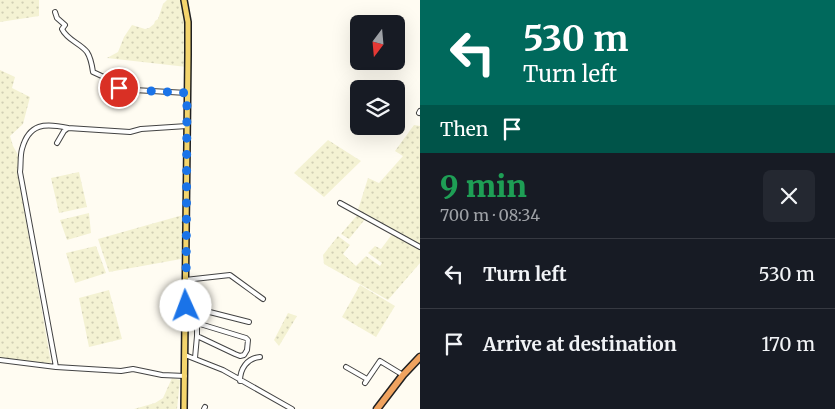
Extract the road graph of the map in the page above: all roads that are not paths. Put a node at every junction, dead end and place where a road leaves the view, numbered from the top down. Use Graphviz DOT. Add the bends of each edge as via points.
graph roads {
  1 [pos="184,0"];
  2 [pos="55,12"];
  3 [pos="187,93"];
  4 [pos="187,126"];
  5 [pos="68,128"];
  6 [pos="58,143"];
  7 [pos="340,203"];
  8 [pos="420,247"];
  9 [pos="185,280"];
  10 [pos="263,299"];
  11 [pos="186,306"];
  12 [pos="250,322"];
  13 [pos="197,336"];
  14 [pos="185,355"];
  15 [pos="260,356"];
  16 [pos="420,357"];
  17 [pos="195,358"];
  18 [pos="0,360"];
  19 [pos="56,367"];
  20 [pos="346,367"];
  21 [pos="403,375"];
  22 [pos="185,376"];
  23 [pos="240,381"];
  24 [pos="184,409"];
  25 [pos="292,409"];
  26 [pos="377,409"];
  1 -- 3 [label="main road" via="188,22"];
  2 -- 3 [label="street" via="65,25 62,29 64,34 86,51 93,72 106,78 109,86"];
  3 -- 4 [label="main road"];
  4 -- 5 [label="street" via="130,132"];
  4 -- 9 [label="main road"];
  5 -- 6 [label="street"];
  5 -- 19 [label="street" via="34,128 22,150 20,172"];
  7 -- 8 [label="street"];
  9 -- 10 [label="street" via="230,275"];
  9 -- 11 [label="main road"];
  11 -- 12 [label="street"];
  11 -- 14 [label="main road"];
  13 -- 13 [label="street" via="240,356 248,346 246,338 199,324"];
  13 -- 17 [label="street"];
  14 -- 17 [label="street"];
  14 -- 22 [label="main road"];
  15 -- 23 [label="street" via="247,363 240,374"];
  16 -- 21 [label="highway"];
  17 -- 23 [label="street"];
  18 -- 19 [label="street"];
  19 -- 22 [label="street" via="134,369"];
  20 -- 21 [label="street" via="366,381 380,361"];
  21 -- 26 [label="highway"];
  22 -- 24 [label="main road"];
  23 -- 25 [label="street"];
}
